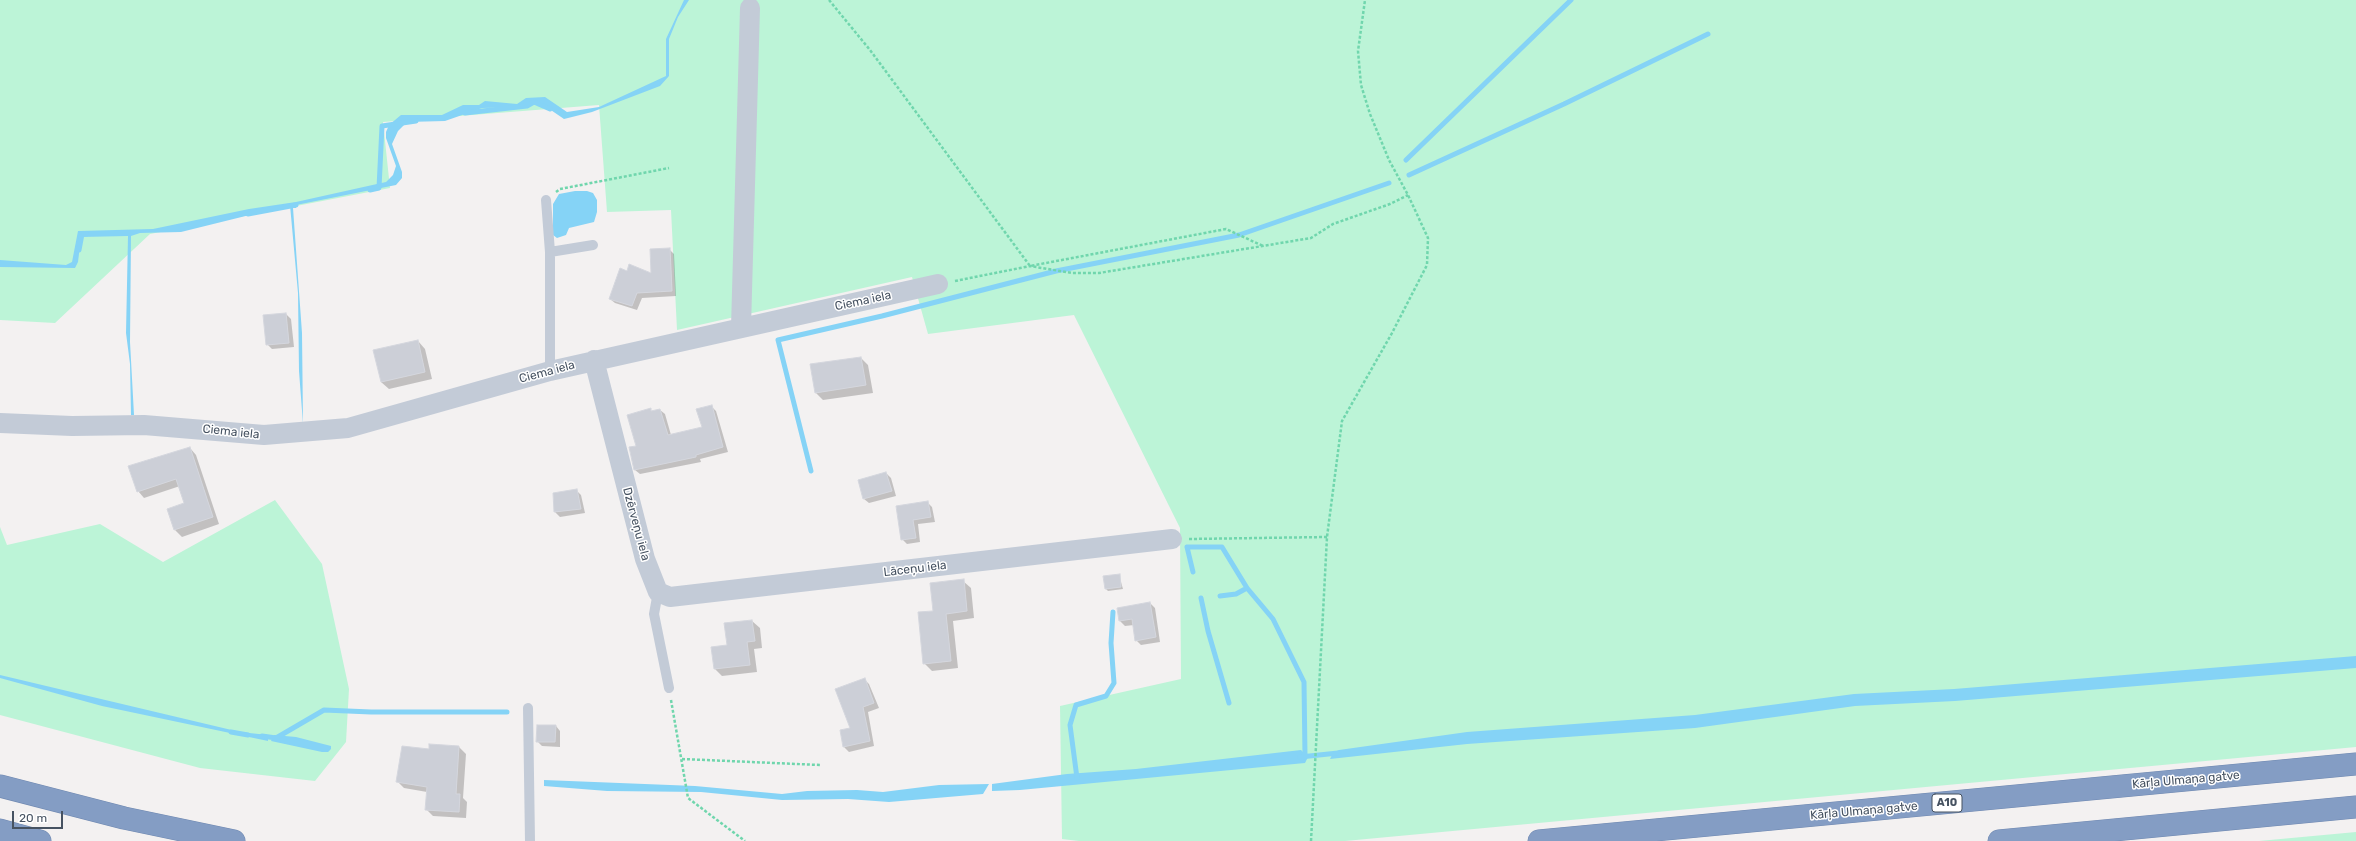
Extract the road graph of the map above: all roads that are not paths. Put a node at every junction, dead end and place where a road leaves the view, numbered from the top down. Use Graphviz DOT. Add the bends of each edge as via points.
graph roads {
  1 [pos="750,8"];
  2 [pos="546,200"];
  3 [pos="593,245"];
  4 [pos="550,252"];
  5 [pos="938,284"];
  6 [pos="741,328"];
  7 [pos="594,360"];
  8 [pos="550,371"];
  9 [pos="0,423"];
  10 [pos="1172,540"];
  11 [pos="658,592"];
  12 [pos="669,688"];
  13 [pos="528,708"];
  14 [pos="2356,764"];
  15 [pos="0,786"];
  16 [pos="2356,807"];
  17 [pos="0,830"];
  18 [pos="40,841"];
  19 [pos="234,841"];
  20 [pos="530,841"];
  21 [pos="1539,841"];
  22 [pos="2000,841"];
  1 -- 6 [label="street"];
  2 -- 4 [label="lane"];
  3 -- 4 [label="lane"];
  4 -- 8 [label="lane"];
  5 -- 6 [label="street, Ciema iela"];
  6 -- 7 [label="street, Ciema iela"];
  7 -- 8 [label="street, Ciema iela"];
  7 -- 11 [label="street, Dzērveņu iela" via="645,560"];
  8 -- 9 [label="street, Ciema iela" via="348,428 311,433 264,435 144,425"];
  10 -- 11 [label="street, Lāceņu iela" via="688,596 670,597"];
  11 -- 12 [label="lane" via="654,614"];
  13 -- 20 [label="lane"];
  14 -- 21 [label="highway, Kārļa Ulmaņa gatve / A10"];
  15 -- 19 [label="highway" via="124,818"];
  16 -- 22 [label="highway"];
  17 -- 18 [label="highway"];
}
